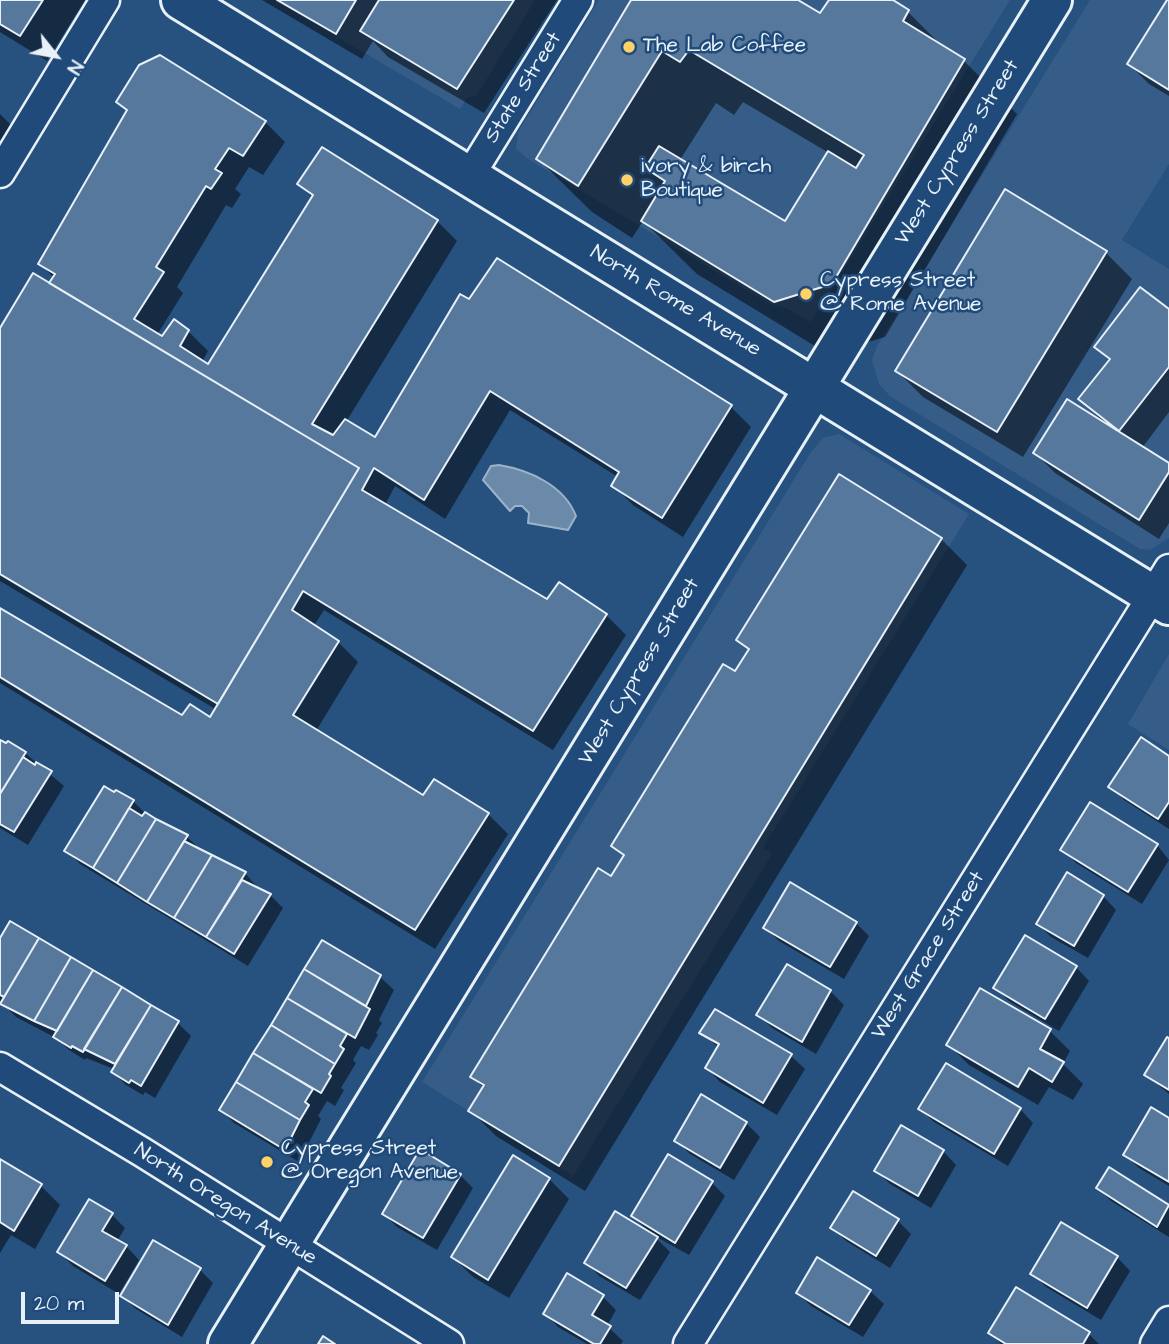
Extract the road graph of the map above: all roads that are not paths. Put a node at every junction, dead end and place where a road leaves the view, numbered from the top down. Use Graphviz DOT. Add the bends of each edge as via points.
graph roads {
  1 [pos="105,0"];
  2 [pos="181,0"];
  3 [pos="578,0"];
  4 [pos="1052,0"];
  5 [pos="0,173"];
  6 [pos="470,177"];
  7 [pos="814,387"];
  8 [pos="1163,590"];
  9 [pos="0,1067"];
  10 [pos="289,1245"];
  11 [pos="1169,1321"];
  12 [pos="228,1344"];
  13 [pos="449,1344"];
  14 [pos="688,1344"];
  15 [pos="1155,1344"];
  1 -- 5 [label="street"];
  2 -- 6 [label="street, North Rome Avenue"];
  3 -- 6 [label="street, State Street"];
  4 -- 7 [label="street, West Cypress Street"];
  6 -- 7 [label="street, North Rome Avenue"];
  7 -- 8 [label="street, North Rome Avenue"];
  7 -- 10 [label="street, West Cypress Street"];
  8 -- 14 [label="street, West Grace Street"];
  9 -- 10 [label="street, North Oregon Avenue"];
  10 -- 12 [label="street, West Cypress Street"];
  10 -- 13 [label="street, North Oregon Avenue"];
  11 -- 15 [label="street"];
}
